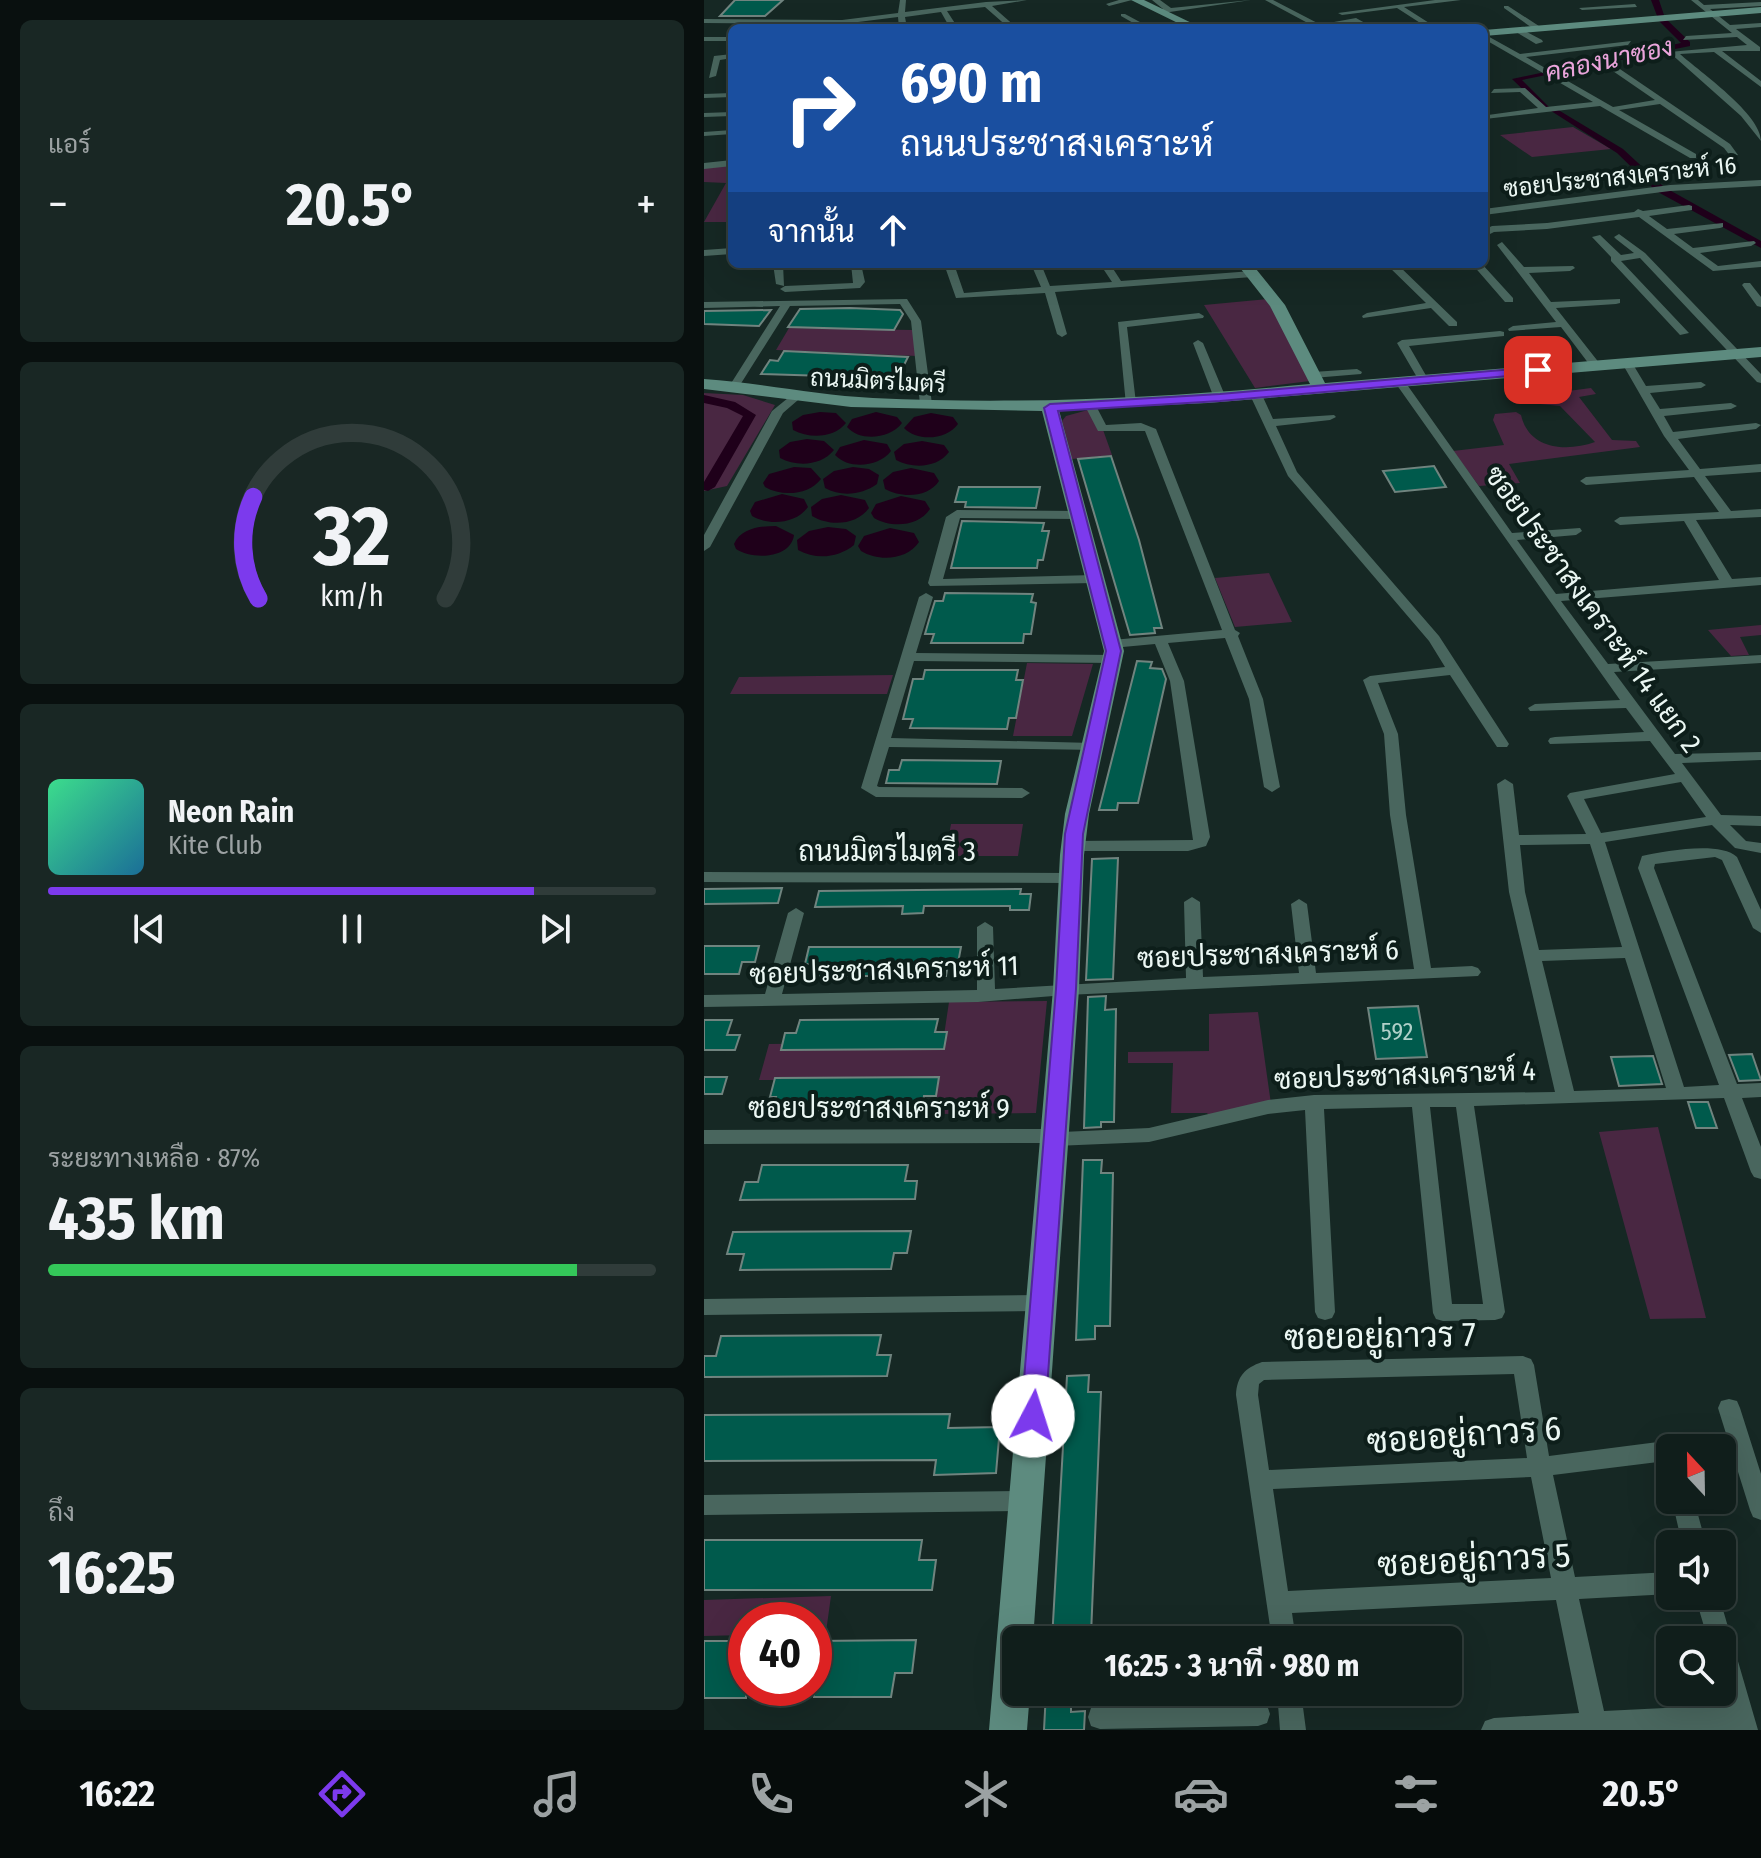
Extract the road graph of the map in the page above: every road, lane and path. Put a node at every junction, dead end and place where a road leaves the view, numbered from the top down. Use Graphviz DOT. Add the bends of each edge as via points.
graph roads {
  1 [pos="903,0"];
  2 [pos="1024,0"];
  3 [pos="1129,0"];
  4 [pos="1136,0"];
  5 [pos="1155,0"];
  6 [pos="1204,0"];
  7 [pos="1248,0"];
  8 [pos="1268,0"];
  9 [pos="1458,0"];
  10 [pos="1577,0"];
  11 [pos="1694,0"];
  12 [pos="986,4"];
  13 [pos="1109,4"];
  14 [pos="1400,4"];
  15 [pos="1761,4"];
  16 [pos="1213,5"];
  17 [pos="1635,6"];
  18 [pos="1506,7"];
  19 [pos="1582,8"];
  20 [pos="943,10"];
  21 [pos="1706,10"];
  22 [pos="1761,10"];
  23 [pos="1163,11"];
  24 [pos="1342,13"];
  25 [pos="901,15"];
  26 [pos="1123,15"];
  27 [pos="704,21"];
  28 [pos="1600,22"];
  29 [pos="808,24"];
  30 [pos="849,24"];
  31 [pos="902,24"];
  32 [pos="952,24"];
  33 [pos="1008,24"];
  34 [pos="1140,24"];
  35 [pos="1189,24"];
  36 [pos="1316,24"];
  37 [pos="1332,24"];
  38 [pos="1363,24"];
  39 [pos="1428,24"];
  40 [pos="1761,25"];
  41 [pos="1730,27"];
  42 [pos="1538,28"];
  43 [pos="1519,30"];
  44 [pos="1488,34"];
  45 [pos="1741,35"];
  46 [pos="1488,37"];
  47 [pos="1686,38"];
  48 [pos="704,39"];
  49 [pos="728,39"];
  50 [pos="1539,42"];
  51 [pos="1628,43"];
  52 [pos="1715,49"];
  53 [pos="1757,50"];
  54 [pos="1518,56"];
  55 [pos="728,57"];
  56 [pos="1611,67"];
  57 [pos="712,76"];
  58 [pos="1761,85"];
  59 [pos="1494,91"];
  60 [pos="728,95"];
  61 [pos="704,96"];
  62 [pos="1659,102"];
  63 [pos="1602,103"];
  64 [pos="1543,109"];
  65 [pos="1613,109"];
  66 [pos="728,114"];
  67 [pos="704,115"];
  68 [pos="1488,117"];
  69 [pos="728,132"];
  70 [pos="704,134"];
  71 [pos="1761,138"];
  72 [pos="1734,155"];
  73 [pos="1693,156"];
  74 [pos="728,163"];
  75 [pos="704,166"];
  76 [pos="1761,183"];
  77 [pos="1613,196"];
  78 [pos="1689,208"];
  79 [pos="1488,212"];
  80 [pos="1642,214"];
  81 [pos="1720,225"];
  82 [pos="1488,231"];
  83 [pos="1667,232"];
  84 [pos="1597,237"];
  85 [pos="1619,237"];
  86 [pos="1751,243"];
  87 [pos="1502,245"];
  88 [pos="728,251"];
  89 [pos="1693,251"];
  90 [pos="704,253"];
  91 [pos="1642,255"];
  92 [pos="1617,257"];
  93 [pos="1759,266"];
  94 [pos="779,268"];
  95 [pos="857,268"];
  96 [pos="950,268"];
  97 [pos="1038,268"];
  98 [pos="1108,268"];
  99 [pos="1395,268"];
  100 [pos="1481,268"];
  101 [pos="1570,268"];
  102 [pos="1727,268"];
  103 [pos="1248,269"];
  104 [pos="1521,270"];
  105 [pos="1118,284"];
  106 [pos="1048,290"];
  107 [pos="1509,300"];
  108 [pos="1616,301"];
  109 [pos="1761,304"];
  110 [pos="704,305"];
  111 [pos="786,305"];
  112 [pos="1433,305"];
  113 [pos="1552,310"];
  114 [pos="1199,316"];
  115 [pos="1367,316"];
  116 [pos="1521,317"];
  117 [pos="1453,324"];
  118 [pos="1564,324"];
  119 [pos="1513,329"];
  120 [pos="1684,333"];
  121 [pos="1062,334"];
  122 [pos="1500,334"];
  123 [pos="1198,343"];
  124 [pos="1761,352"];
  125 [pos="1735,354"];
  126 [pos="1627,363"];
  127 [pos="1596,366"];
  128 [pos="1357,372"];
  129 [pos="1423,379"];
  130 [pos="1761,380"];
  131 [pos="1316,381"];
  132 [pos="1399,381"];
  133 [pos="735,385"];
  134 [pos="1701,385"];
  135 [pos="704,387"];
  136 [pos="1642,390"];
  137 [pos="1256,395"];
  138 [pos="796,397"];
  139 [pos="1220,398"];
  140 [pos="1130,403"];
  141 [pos="925,406"];
  142 [pos="1091,406"];
  143 [pos="1731,406"];
  144 [pos="1050,408"];
  145 [pos="1656,413"];
  146 [pos="1330,417"];
  147 [pos="1269,423"];
  148 [pos="1756,426"];
  149 [pos="1670,436"];
  150 [pos="1761,468"];
  151 [pos="1696,473"];
  152 [pos="1586,481"];
  153 [pos="1761,513"];
  154 [pos="1078,515"];
  155 [pos="1728,515"];
  156 [pos="1688,518"];
  157 [pos="1620,521"];
  158 [pos="1576,531"];
  159 [pos="1509,537"];
  160 [pos="706,539"];
  161 [pos="1094,579"];
  162 [pos="1761,581"];
  163 [pos="1728,584"];
  164 [pos="926,597"];
  165 [pos="1552,598"];
  166 [pos="1233,633"];
  167 [pos="1160,639"];
  168 [pos="1113,651"];
  169 [pos="910,657"];
  170 [pos="1761,659"];
  171 [pos="1605,668"];
  172 [pos="1456,670"];
  173 [pos="1630,704"];
  174 [pos="1535,708"];
  175 [pos="1653,736"];
  176 [pos="1555,741"];
  177 [pos="884,742"];
  178 [pos="1502,744"];
  179 [pos="1093,747"];
  180 [pos="1761,756"];
  181 [pos="1673,759"];
  182 [pos="1686,777"];
  183 [pos="1505,784"];
  184 [pos="1272,787"];
  185 [pos="1022,793"];
  186 [pos="1716,820"];
  187 [pos="1761,821"];
  188 [pos="1596,839"];
  189 [pos="1510,840"];
  190 [pos="1073,846"];
  191 [pos="1761,848"];
  192 [pos="704,877"];
  193 [pos="1070,878"];
  194 [pos="1192,902"];
  195 [pos="1299,904"];
  196 [pos="796,913"];
  197 [pos="985,927"];
  198 [pos="1761,928"];
  199 [pos="1632,952"];
  200 [pos="1532,956"];
  201 [pos="1472,972"];
  202 [pos="1423,974"];
  203 [pos="1308,979"];
  204 [pos="1195,984"];
  205 [pos="1066,989"];
  206 [pos="986,995"];
  207 [pos="772,999"];
  208 [pos="704,1001"];
  209 [pos="1761,1090"];
  210 [pos="1731,1091"];
  211 [pos="1677,1094"];
  212 [pos="1464,1098"];
  213 [pos="1566,1098"];
  214 [pos="1420,1099"];
  215 [pos="1314,1102"];
  216 [pos="704,1137"];
  217 [pos="1055,1138"];
  218 [pos="1761,1172"];
  219 [pos="1042,1303"];
  220 [pos="704,1307"];
  221 [pos="1325,1312"];
  222 [pos="1729,1408"];
  223 [pos="1656,1455"];
  224 [pos="1540,1467"];
  225 [pos="1261,1480"];
  226 [pos="1026,1501"];
  227 [pos="704,1505"];
  228 [pos="1761,1510"];
  229 [pos="1656,1584"];
  230 [pos="1567,1589"];
  231 [pos="1280,1603"];
  232 [pos="1282,1626"];
  233 [pos="1736,1698"];
  234 [pos="1290,1706"];
  235 [pos="1258,1714"];
  236 [pos="1100,1717"];
  237 [pos="1743,1723"];
  238 [pos="1594,1727"];
  239 [pos="1008,1730"];
  240 [pos="1293,1730"];
  241 [pos="1494,1730"];
  1 -- 25 [label="street"];
  2 -- 12 [label="street"];
  3 -- 13 [label="street"];
  4 -- 23 [label="street"];
  5 -- 23 [label="street" via="1168,9"];
  6 -- 16 [label="street"];
  7 -- 16 [label="street"];
  8 -- 36 [label="street"];
  9 -- 14 [label="street"];
  10 -- 19 [label="street"];
  11 -- 21 [label="street"];
  12 -- 20 [label="street"];
  12 -- 33 [label="street"];
  14 -- 24 [label="street"];
  14 -- 39 [label="street"];
  15 -- 21 [label="street"];
  16 -- 23 [label="street"];
  17 -- 19 [label="street"];
  18 -- 42 [label="street"];
  19 -- 28 [label="street"];
  20 -- 25 [label="street"];
  20 -- 32 [label="street"];
  21 -- 22 [label="street"];
  21 -- 28 [label="street"];
  21 -- 41 [label="street"];
  23 -- 35 [label="street"];
  25 -- 30 [label="street"];
  25 -- 31 [label="street"];
  26 -- 34 [label="street"];
  27 -- 29 [label="street"];
  28 -- 42 [label="street"];
  37 -- 38 [label="street"];
  40 -- 41 [label="street"];
  41 -- 45 [label="street"];
  42 -- 43 [label="street"];
  43 -- 44 [label="street"];
  43 -- 50 [label="street"];
  45 -- 47 [label="street"];
  45 -- 53 [label="street"];
  46 -- 54 [label="street"];
  48 -- 49 [label="street"];
  51 -- 54 [label="street"];
  52 -- 53 [label="street"];
  52 -- 58 [label="street"];
  52 -- 71 [label="street" via="1673,52 1744,114"];
  54 -- 63 [label="street"];
  55 -- 57 [label="street" via="717,58"];
  56 -- 62 [label="street"];
  59 -- 64 [label="street" via="1522,90"];
  60 -- 61 [label="street"];
  62 -- 65 [label="street"];
  62 -- 72 [label="street"];
  63 -- 64 [label="street"];
  63 -- 65 [label="street"];
  64 -- 68 [label="street"];
  65 -- 73 [label="street"];
  66 -- 67 [label="street"];
  69 -- 70 [label="street"];
  74 -- 75 [label="street"];
  76 -- 77 [label="street, ซอยประชาสงเคราะห์ 16"];
  77 -- 79 [label="street, ซอยประชาสงเคราะห์ 16"];
  77 -- 80 [label="street"];
  78 -- 80 [label="street"];
  80 -- 82 [label="street"];
  80 -- 83 [label="street"];
  81 -- 83 [label="street"];
  83 -- 89 [label="street"];
  84 -- 92 [label="street"];
  85 -- 91 [label="street"];
  86 -- 89 [label="street"];
  87 -- 104 [label="street"];
  88 -- 90 [label="street"];
  89 -- 102 [label="street" via="1716,269"];
  91 -- 92 [label="street"];
  91 -- 125 [label="street"];
  92 -- 120 [label="street"];
  93 -- 102 [label="street"];
  94 -- 95 [label="street" via="783,286 856,286"];
  96 -- 106 [label="street" via="960,296"];
  97 -- 106 [label="street"];
  98 -- 105 [label="street"];
  99 -- 112 [label="street"];
  100 -- 107 [label="street"];
  101 -- 104 [label="street"];
  102 -- 109 [label="street" via="1747,283"];
  103 -- 105 [label="street"];
  103 -- 131 [label="street" via="1277,305"];
  104 -- 113 [label="street"];
  105 -- 106 [label="street"];
  106 -- 121 [label="street"];
  108 -- 113 [label="street"];
  110 -- 111 [label="street"];
  111 -- 133 [label="street"];
  111 -- 141 [label="street" via="903,301 916,321"];
  112 -- 115 [label="street"];
  112 -- 117 [label="street"];
  113 -- 116 [label="street"];
  113 -- 118 [label="street"];
  114 -- 140 [label="street" via="1122,324"];
  118 -- 119 [label="street"];
  118 -- 127 [label="street"];
  122 -- 129 [label="street" via="1402,343"];
  123 -- 139 [label="street"];
  124 -- 125 [label="street, ถนนมิตรไมตรี"];
  125 -- 126 [label="street, ถนนมิตรไมตรี"];
  125 -- 130 [label="street"];
  126 -- 127 [label="street, ถนนมิตรไมตรี"];
  126 -- 136 [label="street"];
  127 -- 129 [label="street, ถนนมิตรไมตรี"];
  128 -- 131 [label="street"];
  129 -- 132 [label="street, ถนนมิตรไมตรี"];
  131 -- 132 [label="street, ถนนมิตรไมตรี"];
  131 -- 137 [label="street, ถนนมิตรไมตรี"];
  132 -- 159 [label="street, ซอยประชาสงเคราะห์ 14 แยก 2"];
  133 -- 135 [label="street"];
  133 -- 138 [label="street"];
  134 -- 136 [label="street"];
  135 -- 138 [label="street, ถนนมิตรไมตรี"];
  136 -- 145 [label="street"];
  137 -- 139 [label="street, ถนนมิตรไมตรี"];
  137 -- 147 [label="street"];
  138 -- 141 [label="street, ถนนมิตรไมตรี" via="833,407"];
  138 -- 160 [label="street" via="778,411"];
  139 -- 140 [label="street, ถนนมิตรไมตรี"];
  140 -- 142 [label="street, ถนนมิตรไมตรี"];
  141 -- 144 [label="street, ถนนมิตรไมตรี"];
  142 -- 144 [label="street, ถนนมิตรไมตรี"];
  142 -- 166 [label="street" via="1102,429 1150,429"];
  143 -- 145 [label="street"];
  144 -- 154 [label="street"];
  145 -- 149 [label="street"];
  146 -- 147 [label="street"];
  147 -- 172 [label="street" via="1292,473"];
  148 -- 149 [label="street"];
  149 -- 151 [label="street"];
  150 -- 151 [label="street"];
  151 -- 152 [label="street"];
  151 -- 155 [label="street"];
  153 -- 155 [label="street"];
  154 -- 161 [label="street"];
  154 -- 161 [label="street" via="957,514 935,583"];
  155 -- 156 [label="street"];
  156 -- 157 [label="street"];
  156 -- 163 [label="street"];
  158 -- 159 [label="street"];
  159 -- 165 [label="street, ซอยประชาสงเคราะห์ 14 แยก 2"];
  161 -- 168 [label="street"];
  162 -- 163 [label="street"];
  163 -- 165 [label="street"];
  164 -- 169 [label="street"];
  165 -- 171 [label="street, ซอยประชาสงเคราะห์ 14 แยก 2"];
  166 -- 167 [label="street"];
  166 -- 184 [label="street" via="1256,699"];
  167 -- 168 [label="street"];
  167 -- 190 [label="street" via="1177,681 1200,843"];
  168 -- 169 [label="street"];
  168 -- 179 [label="street"];
  169 -- 177 [label="street"];
  170 -- 171 [label="street"];
  171 -- 173 [label="street, ซอยประชาสงเคราะห์ 14 แยก 2"];
  172 -- 178 [label="street"];
  172 -- 202 [label="street" via="1370,680 1391,734"];
  173 -- 174 [label="street"];
  173 -- 175 [label="street, ซอยประชาสงเคราะห์ 14 แยก 2"];
  175 -- 176 [label="street"];
  175 -- 181 [label="street, ซอยประชาสงเคราะห์ 14 แยก 2"];
  177 -- 179 [label="street"];
  177 -- 185 [label="street" via="871,791"];
  179 -- 190 [label="street"];
  180 -- 181 [label="street"];
  181 -- 182 [label="street, ซอยประชาสงเคราะห์ 14 แยก 2"];
  182 -- 186 [label="street, ซอยประชาสงเคราะห์ 14 แยก 2"];
  182 -- 188 [label="street" via="1575,796"];
  183 -- 189 [label="street"];
  186 -- 187 [label="street"];
  186 -- 188 [label="street"];
  186 -- 191 [label="street, ซอยประชาสงเคราะห์ 14 แยก 2" via="1741,845"];
  188 -- 189 [label="street"];
  188 -- 199 [label="street"];
  189 -- 200 [label="street"];
  190 -- 193 [label="street"];
  192 -- 193 [label="street, ถนนมิตรไมตรี 3"];
  193 -- 205 [label="street"];
  194 -- 204 [label="street"];
  195 -- 203 [label="street"];
  196 -- 207 [label="street"];
  197 -- 206 [label="street"];
  198 -- 210 [label="street" via="1729,857 1716,852 1648,860 1646,868"];
  199 -- 200 [label="street"];
  199 -- 211 [label="street"];
  200 -- 213 [label="street"];
  201 -- 202 [label="street, ซอยประชาสงเคราะห์ 6"];
  202 -- 203 [label="street, ซอยประชาสงเคราะห์ 6"];
  203 -- 204 [label="street, ซอยประชาสงเคราะห์ 6"];
  204 -- 205 [label="street, ซอยประชาสงเคราะห์ 6"];
  205 -- 206 [label="street, ซอยประชาสงเคราะห์ 11"];
  205 -- 217 [label="street"];
  206 -- 207 [label="street, ซอยประชาสงเคราะห์ 11"];
  207 -- 208 [label="street, ซอยประชาสงเคราะห์ 11"];
  209 -- 210 [label="street, ซอยประชาสงเคราะห์ 4"];
  210 -- 211 [label="street, ซอยประชาสงเคราะห์ 4"];
  210 -- 218 [label="street"];
  211 -- 213 [label="street, ซอยประชาสงเคราะห์ 4"];
  212 -- 213 [label="street, ซอยประชาสงเคราะห์ 4"];
  212 -- 214 [label="street, ซอยประชาสงเคราะห์ 4"];
  212 -- 214 [label="street" via="1495,1312 1443,1313"];
  214 -- 215 [label="street, ซอยประชาสงเคราะห์ 4"];
  215 -- 217 [label="street, ซอยประชาสงเคราะห์ 4" via="1268,1107 1149,1135"];
  215 -- 221 [label="street"];
  216 -- 217 [label="street, ซอยประชาสงเคราะห์ 9"];
  217 -- 219 [label="street"];
  219 -- 220 [label="street"];
  219 -- 226 [label="street"];
  222 -- 228 [label="street"];
  223 -- 224 [label="street, ซอยอยู่ถาวร 6"];
  224 -- 225 [label="street, ซอยอยู่ถาวร 6"];
  224 -- 225 [label="street, ซอยอยู่ถาวร 7" via="1523,1365 1262,1371 1247,1382"];
  224 -- 230 [label="street"];
  225 -- 231 [label="street"];
  226 -- 227 [label="street"];
  226 -- 239 [label="street"];
  229 -- 230 [label="street, ซอยอยู่ถาวร 5"];
  230 -- 231 [label="street, ซอยอยู่ถาวร 5"];
  230 -- 238 [label="street"];
  231 -- 232 [label="street"];
  233 -- 237 [label="street"];
  234 -- 240 [label="street"];
  235 -- 236 [label="street"];
  237 -- 238 [label="street"];
  238 -- 241 [label="street"];
}
